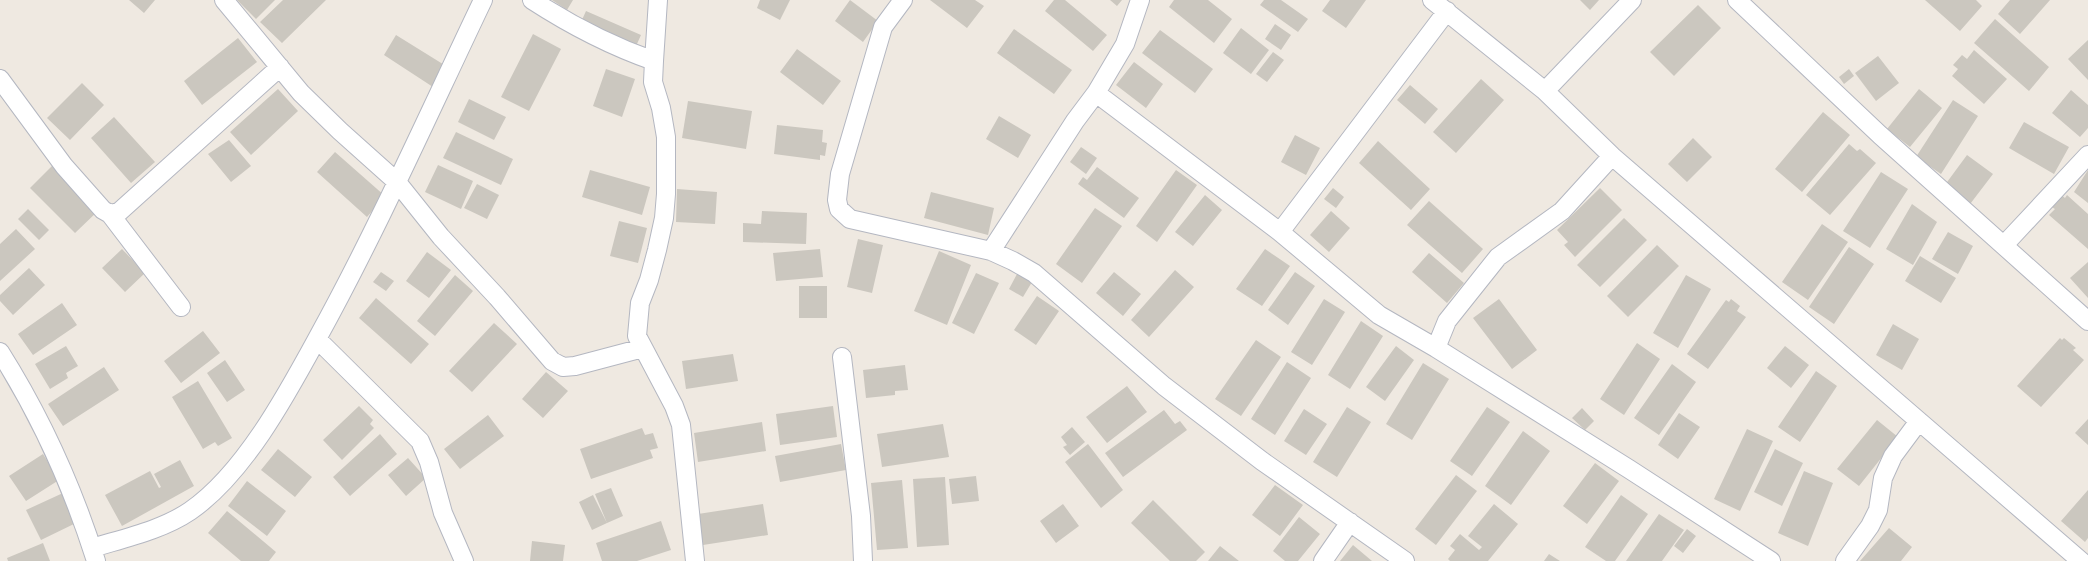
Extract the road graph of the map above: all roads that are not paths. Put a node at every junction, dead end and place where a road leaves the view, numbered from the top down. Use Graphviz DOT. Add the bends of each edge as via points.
graph roads {
  1 [pos="224,0"];
  2 [pos="482,0"];
  3 [pos="532,0"];
  4 [pos="658,0"];
  5 [pos="903,0"];
  6 [pos="1140,0"];
  7 [pos="1432,0"];
  8 [pos="1632,0"];
  9 [pos="1738,0"];
  10 [pos="1446,12"];
  11 [pos="654,61"];
  12 [pos="280,67"];
  13 [pos="0,79"];
  14 [pos="1545,91"];
  15 [pos="1096,93"];
  16 [pos="2088,154"];
  17 [pos="1612,156"];
  18 [pos="397,182"];
  19 [pos="110,214"];
  20 [pos="1280,232"];
  21 [pos="2004,245"];
  22 [pos="991,251"];
  23 [pos="181,307"];
  24 [pos="2088,321"];
  25 [pos="317,339"];
  26 [pos="643,348"];
  27 [pos="1436,348"];
  28 [pos="0,352"];
  29 [pos="842,357"];
  30 [pos="1919,421"];
  31 [pos="1350,522"];
  32 [pos="94,555"];
  33 [pos="464,561"];
  34 [pos="695,561"];
  35 [pos="864,561"];
  36 [pos="1323,561"];
  37 [pos="1405,561"];
  38 [pos="1771,561"];
  39 [pos="1845,561"];
  40 [pos="2081,561"];
  1 -- 12 [label="street"];
  2 -- 18 [label="street"];
  3 -- 11 [label="street" via="631,54"];
  4 -- 11 [label="street"];
  5 -- 22 [label="street" via="883,28 840,174 837,200 839,209 850,218"];
  6 -- 15 [label="street" via="1125,44"];
  7 -- 10 [label="street"];
  8 -- 14 [label="street"];
  9 -- 21 [label="street" via="1880,135"];
  10 -- 14 [label="street"];
  10 -- 20 [label="street"];
  11 -- 26 [label="street" via="653,82 666,137 666,194 657,250 640,303 637,336"];
  12 -- 18 [label="street" via="340,131"];
  12 -- 19 [label="street" via="119,212"];
  13 -- 19 [label="street" via="64,166 103,210"];
  14 -- 17 [label="street"];
  15 -- 20 [label="street"];
  15 -- 22 [label="street"];
  16 -- 21 [label="street"];
  17 -- 27 [label="street" via="1562,212 1498,257 1447,321"];
  17 -- 30 [label="street"];
  18 -- 25 [label="street"];
  18 -- 26 [label="street" via="441,237 552,361 563,367 575,366"];
  19 -- 23 [label="street"];
  20 -- 27 [label="street" via="1379,315"];
  21 -- 24 [label="street"];
  22 -- 31 [label="street" via="1034,273 1164,386"];
  25 -- 32 [label="street" via="286,395 258,438 223,483 176,520"];
  25 -- 33 [label="street" via="420,441 430,462 443,513"];
  26 -- 34 [label="street" via="674,406 681,425"];
  27 -- 38 [label="street" via="1629,468"];
  28 -- 32 [label="street" via="21,386 62,468"];
  29 -- 35 [label="street"];
  30 -- 39 [label="street" via="1894,456 1883,478 1878,510"];
  30 -- 40 [label="street"];
  31 -- 36 [label="street"];
  31 -- 37 [label="street"];
}
